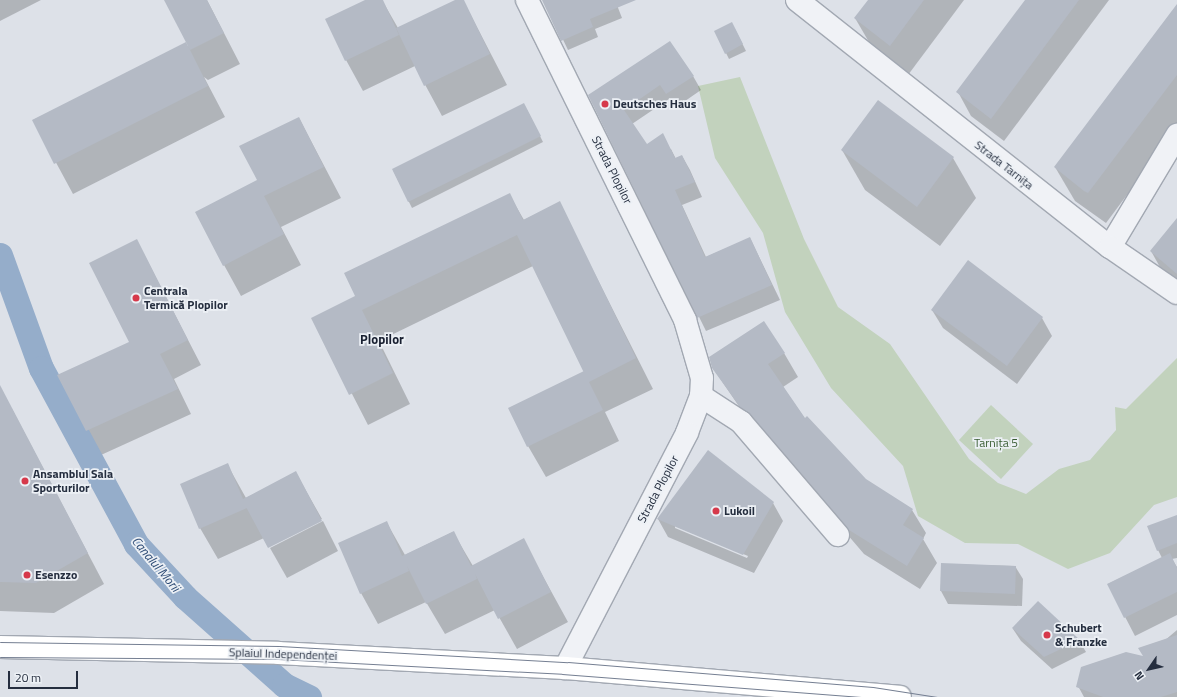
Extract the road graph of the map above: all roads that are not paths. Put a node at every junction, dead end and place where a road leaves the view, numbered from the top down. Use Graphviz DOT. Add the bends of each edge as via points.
graph roads {
  1 [pos="527,0"];
  2 [pos="797,0"];
  3 [pos="1177,135"];
  4 [pos="1110,247"];
  5 [pos="1177,294"];
  6 [pos="701,396"];
  7 [pos="838,535"];
  8 [pos="0,647"];
  9 [pos="566,668"];
  10 [pos="900,697"];
  1 -- 6 [label="street, Strada Plopilor" via="685,320 701,367"];
  2 -- 4 [label="street, Strada Tarnița"];
  3 -- 4 [label="street"];
  4 -- 5 [label="street, Strada Tarnița"];
  6 -- 7 [label="street" via="741,422"];
  6 -- 9 [label="street, Strada Plopilor" via="687,433"];
  8 -- 9 [label="main road, Splaiul Independenței" via="278,653"];
  9 -- 10 [label="main road"];
}
